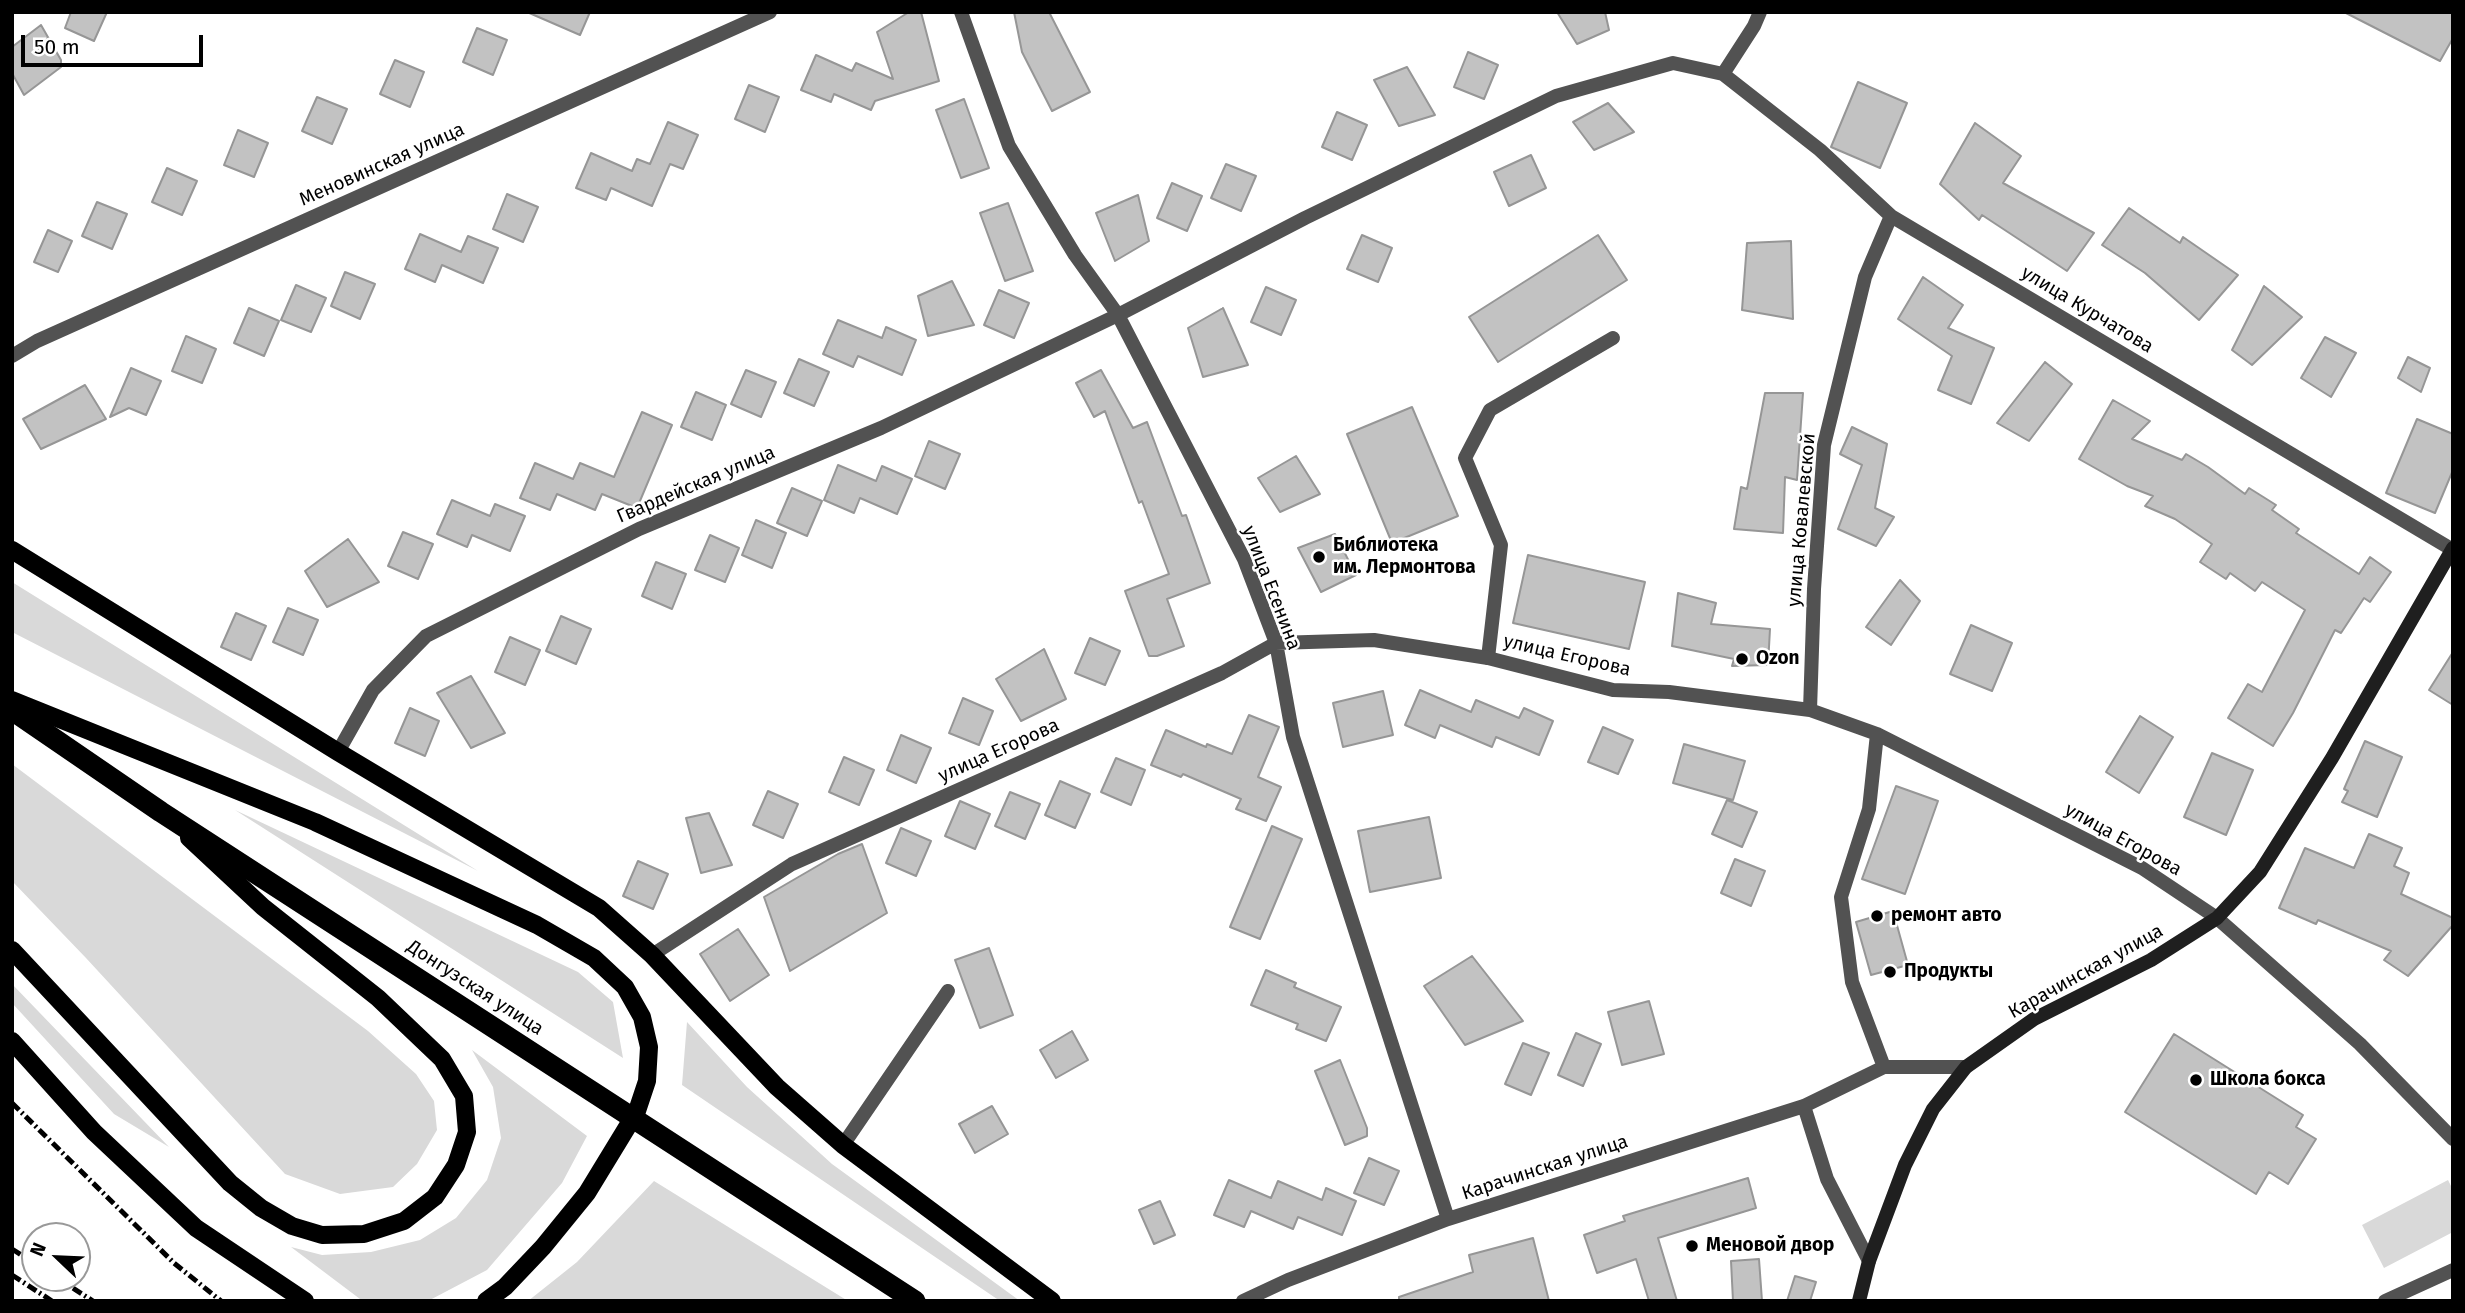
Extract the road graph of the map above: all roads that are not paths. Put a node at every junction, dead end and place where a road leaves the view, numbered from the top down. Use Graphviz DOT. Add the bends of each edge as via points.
graph roads {
  1 [pos="770,12"];
  2 [pos="961,12"];
  3 [pos="1760,12"];
  4 [pos="1723,74"];
  5 [pos="1891,216"];
  6 [pos="1118,316"];
  7 [pos="1613,338"];
  8 [pos="12,356"];
  9 [pos="2453,549"];
  10 [pos="12,550"];
  11 [pos="1276,643"];
  12 [pos="1488,658"];
  13 [pos="12,700"];
  14 [pos="12,709"];
  15 [pos="1810,710"];
  16 [pos="1877,734"];
  17 [pos="338,752"];
  18 [pos="161,812"];
  19 [pos="2217,918"];
  20 [pos="12,950"];
  21 [pos="652,955"];
  22 [pos="948,991"];
  23 [pos="12,1041"];
  24 [pos="1884,1066"];
  25 [pos="1965,1067"];
  26 [pos="1804,1105"];
  27 [pos="2453,1139"];
  28 [pos="843,1145"];
  29 [pos="1448,1219"];
  30 [pos="1869,1261"];
  31 [pos="2453,1270"];
  32 [pos="304,1301"];
  33 [pos="486,1301"];
  34 [pos="915,1301"];
  35 [pos="1052,1301"];
  36 [pos="1243,1301"];
  37 [pos="1859,1301"];
  38 [pos="2385,1301"];
  1 -- 8 [label="street, Меновинская улица" via="49,335"];
  2 -- 6 [label="street, улица Есенина" via="1009,146"];
  3 -- 4 [label="street"];
  4 -- 5 [label="street, улица Курчатова" via="1820,150"];
  4 -- 6 [label="street, Гвардейская улица" via="1673,63 1556,96"];
  5 -- 9 [label="street, улица Курчатова"];
  5 -- 15 [label="street, улица Ковалевской" via="1865,276 1824,445"];
  6 -- 11 [label="street, улица Есенина" via="1244,559"];
  6 -- 17 [label="street, Гвардейская улица" via="881,428 639,529 426,636 373,690"];
  7 -- 12 [label="street" via="1490,410 1465,458 1501,545"];
  9 -- 19 [label="street, Карачинская улица" via="2268,860"];
  10 -- 17 [label="main road"];
  11 -- 12 [label="street, улица Егорова" via="1374,640"];
  11 -- 21 [label="street, улица Егорова" via="1222,673 792,864"];
  11 -- 29 [label="street, улица Есенина" via="1293,737"];
  12 -- 15 [label="street, улица Егорова" via="1613,690 1669,692"];
  13 -- 33 [label="main road" via="315,821 537,925 594,958 625,986 642,1017 649,1047 637,1111 587,1193 543,1247"];
  14 -- 18 [label="highway, Донгузская улица"];
  15 -- 16 [label="street, улица Егорова"];
  16 -- 19 [label="street, улица Егорова" via="2142,868"];
  16 -- 24 [label="street" via="1869,808 1841,897 1852,982"];
  17 -- 21 [label="main road" via="599,908"];
  18 -- 20 [label="main road" via="263,907 377,998 442,1059 464,1096 467,1132 456,1165 435,1198 404,1220 364,1234 322,1235 292,1226 261,1208 230,1183"];
  18 -- 34 [label="highway, Донгузская улица"];
  19 -- 25 [label="street, Карачинская улица" via="2151,960 2034,1019"];
  19 -- 27 [label="street, улица Егорова" via="2360,1044"];
  21 -- 28 [label="main road" via="777,1087"];
  22 -- 28 [label="street"];
  23 -- 32 [label="main road" via="94,1132 196,1228"];
  24 -- 25 [label="street, Карачинская улица"];
  24 -- 26 [label="street, Карачинская улица"];
  25 -- 30 [label="street" via="1933,1110 1905,1165"];
  26 -- 29 [label="street, Карачинская улица"];
  26 -- 30 [label="street" via="1827,1179"];
  28 -- 35 [label="main road"];
  29 -- 36 [label="street, Карачинская улица"];
  30 -- 37 [label="street"];
  31 -- 38 [label="street"];
}
